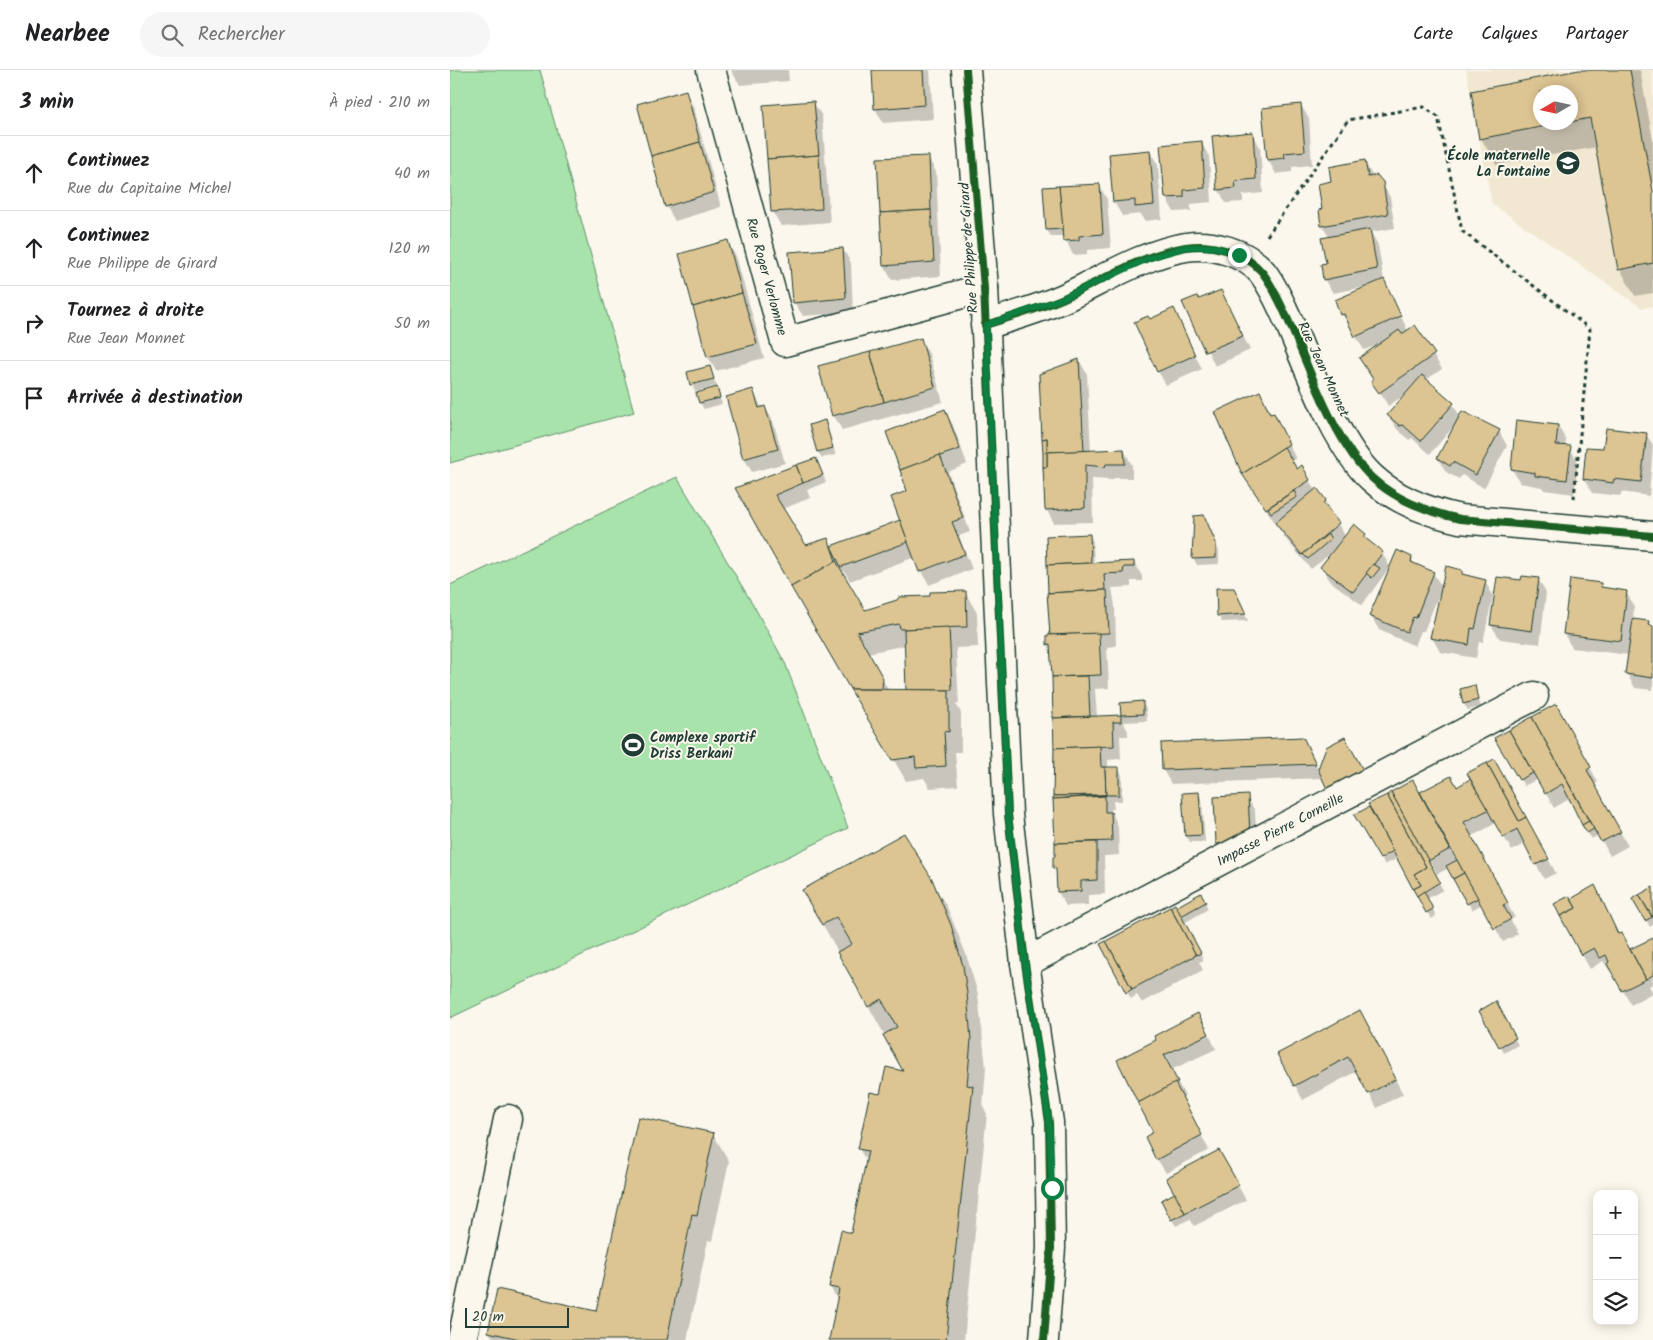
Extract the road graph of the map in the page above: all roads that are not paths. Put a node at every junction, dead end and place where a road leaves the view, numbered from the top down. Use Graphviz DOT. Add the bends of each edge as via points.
graph roads {
  1 [pos="711,70"];
  2 [pos="966,70"];
  3 [pos="984,288"];
  4 [pos="986,325"];
  5 [pos="1653,536"];
  6 [pos="1534,696"];
  7 [pos="1025,963"];
  8 [pos="508,1119"];
  9 [pos="460,1324"];
  10 [pos="1044,1340"];
  1 -- 3 [label="street, Rue Roger Verlomme" via="785,342"];
  2 -- 3 [label="street, Rue Philippe de Girard"];
  3 -- 4 [label="street, Rue Philippe de Girard"];
  4 -- 5 [label="street, Rue Jean Monnet" via="1061,299 1149,258 1186,247 1215,247 1239,255 1261,271 1277,297 1352,454 1372,478 1400,498 1429,512 1460,519"];
  4 -- 7 [label="street, Rue Philippe de Girard" via="1007,804"];
  6 -- 7 [label="street, Impasse Pierre Corneille"];
  7 -- 10 [label="street, Rue Philippe de Girard" via="1049,1122 1051,1248"];
  8 -- 9 [label="street"];
}
